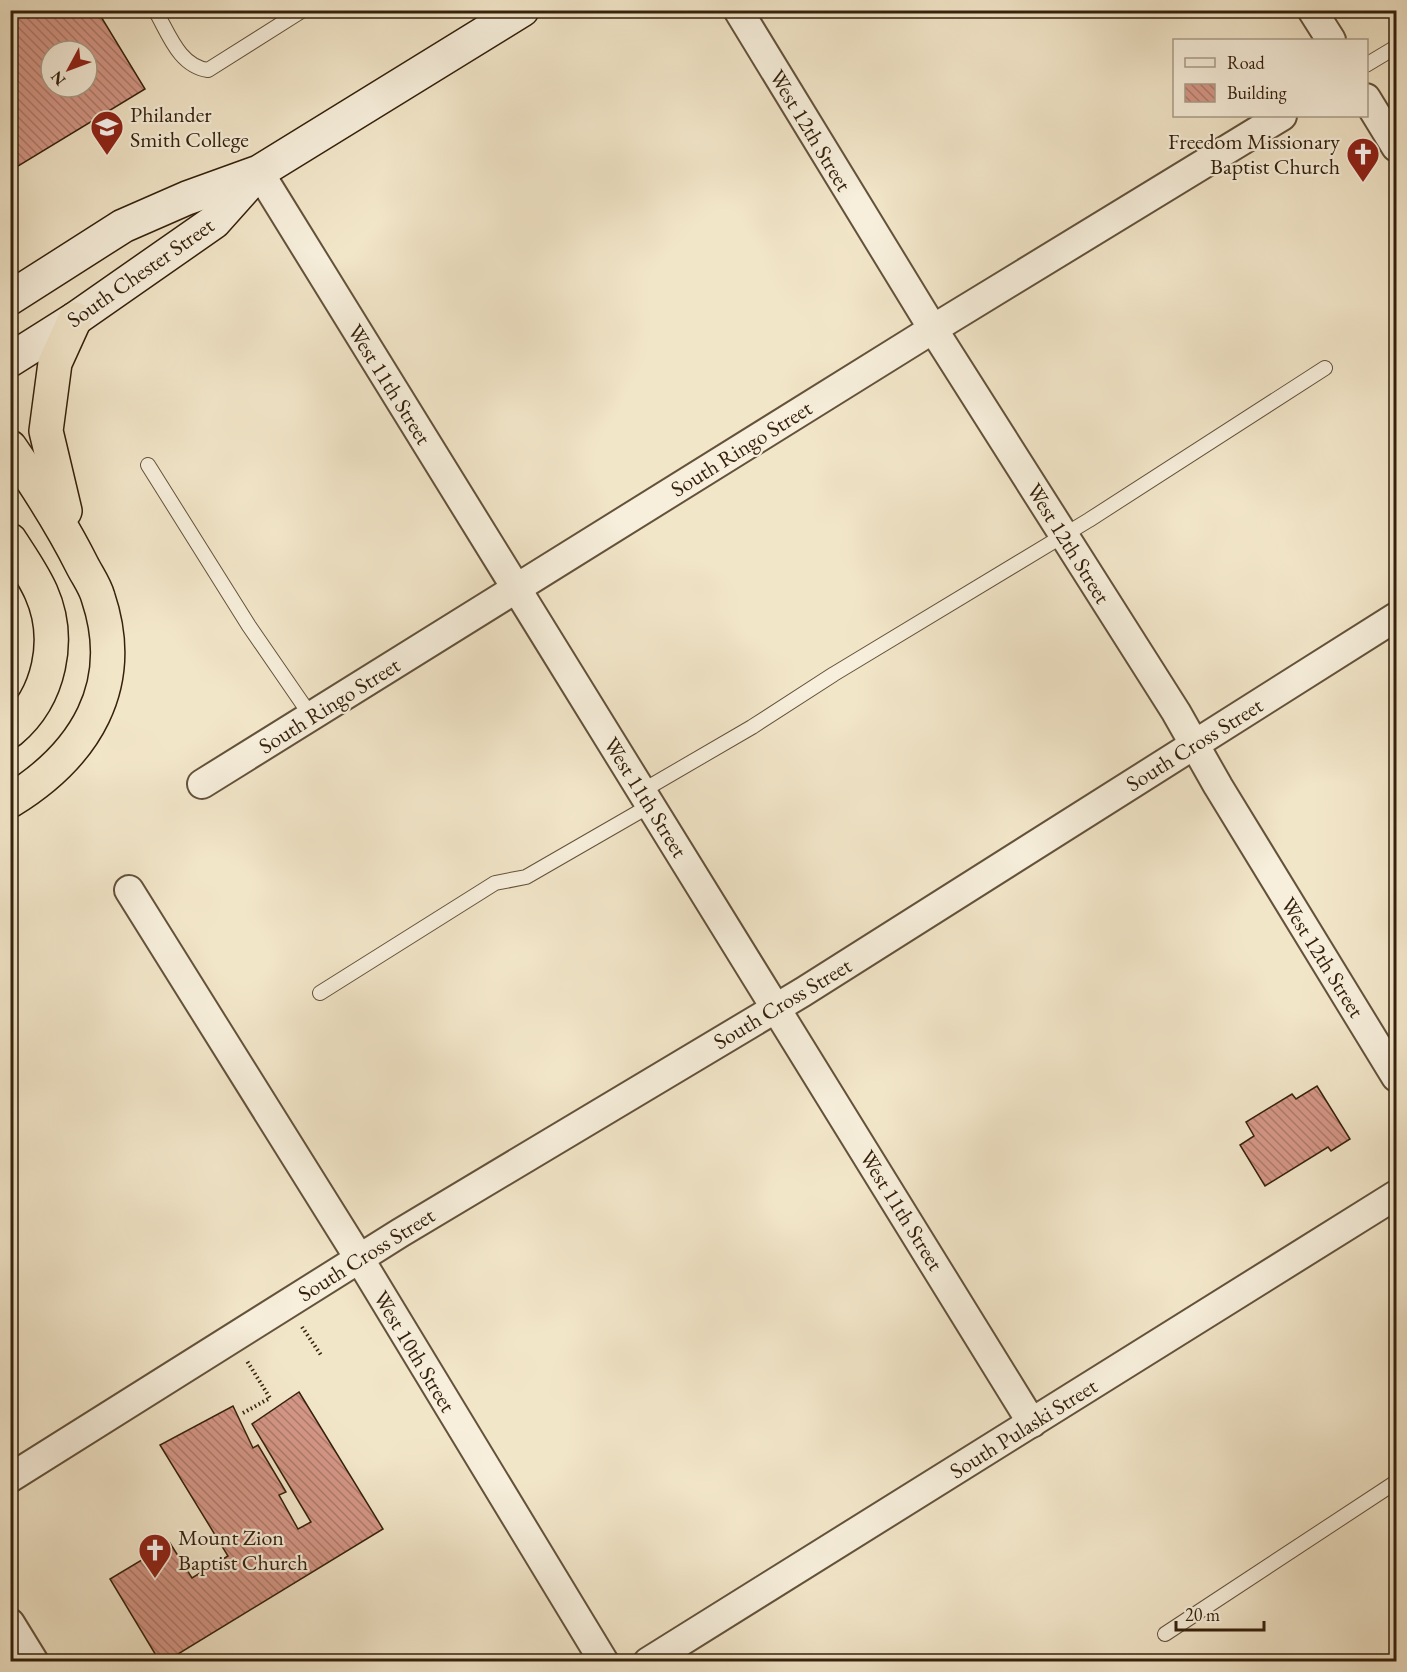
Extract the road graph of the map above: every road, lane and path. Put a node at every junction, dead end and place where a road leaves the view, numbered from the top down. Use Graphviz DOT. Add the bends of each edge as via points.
graph roads {
  1 [pos="155,10"];
  2 [pos="303,10"];
  3 [pos="522,10"];
  4 [pos="738,10"];
  5 [pos="1312,10"];
  6 [pos="1330,39"];
  7 [pos="1396,48"];
  8 [pos="1368,64"];
  9 [pos="1368,101"];
  10 [pos="1280,117"];
  11 [pos="1396,147"];
  12 [pos="259,172"];
  13 [pos="18,287"];
  14 [pos="75,319"];
  15 [pos="933,329"];
  16 [pos="10,360"];
  17 [pos="1325,368"];
  18 [pos="10,447"];
  19 [pos="147,465"];
  20 [pos="1064,536"];
  21 [pos="10,540"];
  22 [pos="78,556"];
  23 [pos="517,588"];
  24 [pos="1396,616"];
  25 [pos="311,716"];
  26 [pos="10,730"];
  27 [pos="1194,744"];
  28 [pos="202,784"];
  29 [pos="646,798"];
  30 [pos="10,801"];
  31 [pos="129,890"];
  32 [pos="320,993"];
  33 [pos="776,1006"];
  34 [pos="1396,1077"];
  35 [pos="1396,1195"];
  36 [pos="358,1258"];
  37 [pos="232,1338"];
  38 [pos="243,1413"];
  39 [pos="1032,1422"];
  40 [pos="10,1478"];
  41 [pos="1396,1482"];
  42 [pos="10,1623"];
  43 [pos="1165,1634"];
  44 [pos="34,1662"];
  45 [pos="604,1662"];
  46 [pos="648,1662"];
  1 -- 2 [label="lane" via="186,62 208,70"];
  3 -- 12 [label="main road, South Chester Street"];
  4 -- 15 [label="street, West 12th Street"];
  5 -- 6 [label="street"];
  7 -- 8 [label="lane"];
  9 -- 11 [label="street"];
  10 -- 15 [label="street, South Ringo Street"];
  12 -- 13 [label="main road, South Chester Street" via="123,226"];
  12 -- 14 [label="main road, South Chester Street" via="214,222"];
  12 -- 23 [label="street, West 11th Street"];
  14 -- 16 [label="main road, South Chester Street"];
  14 -- 22 [label="highway" via="55,363 46,431"];
  15 -- 20 [label="street, West 12th Street"];
  15 -- 23 [label="street, South Ringo Street"];
  17 -- 20 [label="lane"];
  18 -- 22 [label="highway" via="51,507"];
  19 -- 25 [label="lane"];
  20 -- 27 [label="street, West 12th Street"];
  20 -- 29 [label="lane" via="834,674"];
  21 -- 26 [label="highway" via="42,593 51,653 31,708"];
  22 -- 30 [label="highway" via="98,597 105,627 105,689 78,743 51,773"];
  23 -- 25 [label="street, South Ringo Street"];
  23 -- 29 [label="street, West 11th Street"];
  24 -- 27 [label="street, South Cross Street"];
  25 -- 28 [label="street, South Ringo Street"];
  27 -- 33 [label="street, South Cross Street"];
  27 -- 34 [label="street, West 12th Street"];
  29 -- 32 [label="lane" via="526,877 495,883"];
  29 -- 33 [label="street, West 11th Street"];
  31 -- 36 [label="street, West 10th Street"];
  33 -- 36 [label="street, South Cross Street"];
  33 -- 39 [label="street, West 11th Street"];
  35 -- 39 [label="street, South Pulaski Street"];
  36 -- 37 [label="street, South Cross Street"];
  36 -- 45 [label="street, West 10th Street"];
  37 -- 38 [label="path" via="270,1398"];
  37 -- 40 [label="street, South Cross Street"];
  39 -- 46 [label="street, South Pulaski Street"];
  41 -- 43 [label="lane"];
  42 -- 44 [label="street"];
}
